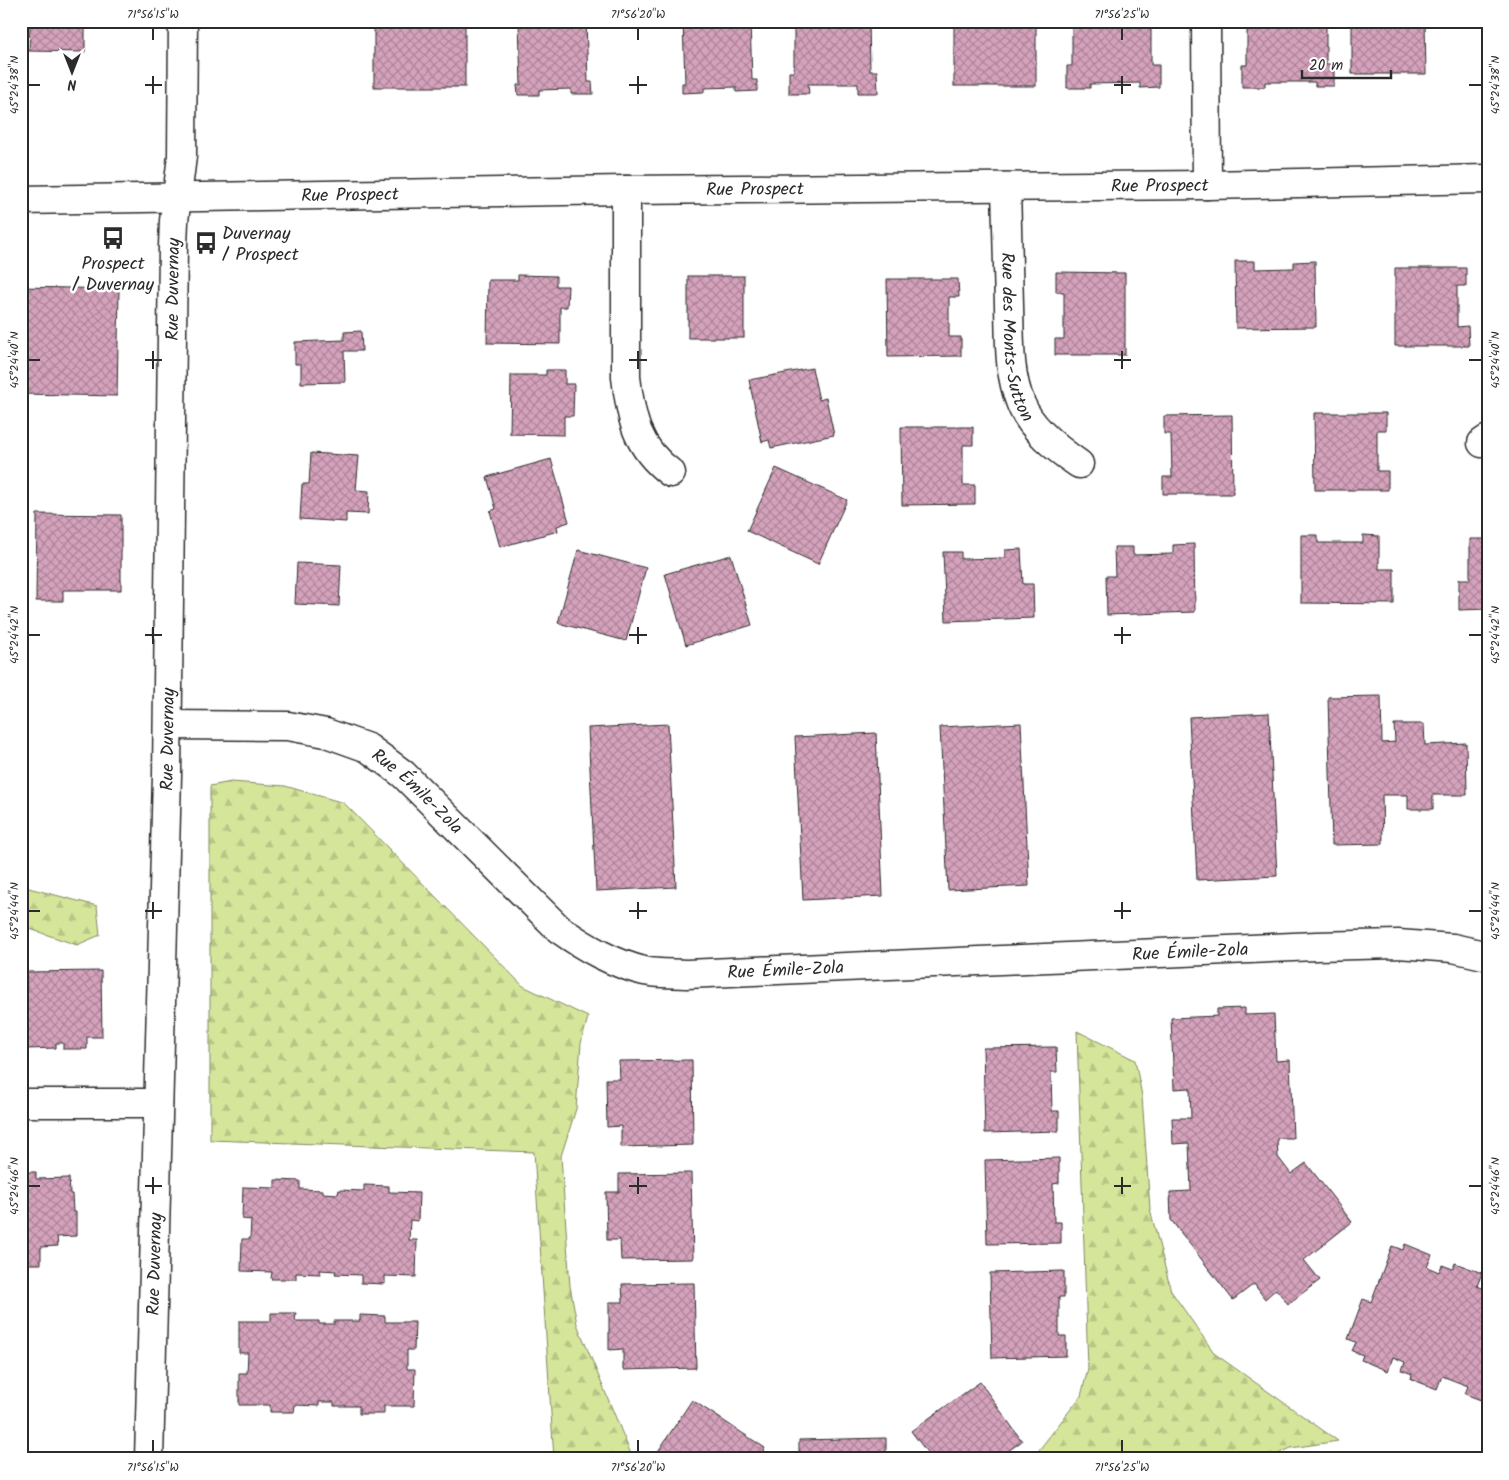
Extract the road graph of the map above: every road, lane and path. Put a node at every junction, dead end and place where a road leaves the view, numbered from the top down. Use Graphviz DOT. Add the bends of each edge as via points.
graph roads {
  1 [pos="183,21"];
  2 [pos="1206,21"];
  3 [pos="1488,179"];
  4 [pos="1207,185"];
  5 [pos="1006,187"];
  6 [pos="626,190"];
  7 [pos="177,197"];
  8 [pos="21,200"];
  9 [pos="1079,464"];
  10 [pos="671,472"];
  11 [pos="168,725"];
  12 [pos="1488,956"];
  13 [pos="21,1103"];
  14 [pos="158,1103"];
  15 [pos="148,1459"];
  1 -- 7 [label="street, Rue Duvernay" via="182,156"];
  2 -- 4 [label="street"];
  3 -- 4 [label="street, Rue Prospect"];
  4 -- 5 [label="street, Rue Prospect"];
  5 -- 6 [label="street, Rue Prospect"];
  5 -- 9 [label="street, Rue des Monts-Sutton" via="1013,381 1021,406 1037,429 1057,449"];
  6 -- 7 [label="street, Rue Prospect"];
  6 -- 10 [label="street" via="628,400 633,423 642,440 657,462"];
  7 -- 8 [label="street, Rue Prospect"];
  7 -- 11 [label="street, Rue Duvernay" via="173,246"];
  11 -- 12 [label="street, Rue Émile-Zola" via="288,726 326,733 368,748 403,774 560,929 586,948 645,971 687,974 1398,944 1452,948"];
  11 -- 14 [label="street, Rue Duvernay"];
  13 -- 14 [label="street"];
  14 -- 15 [label="street, Rue Duvernay"];
}
